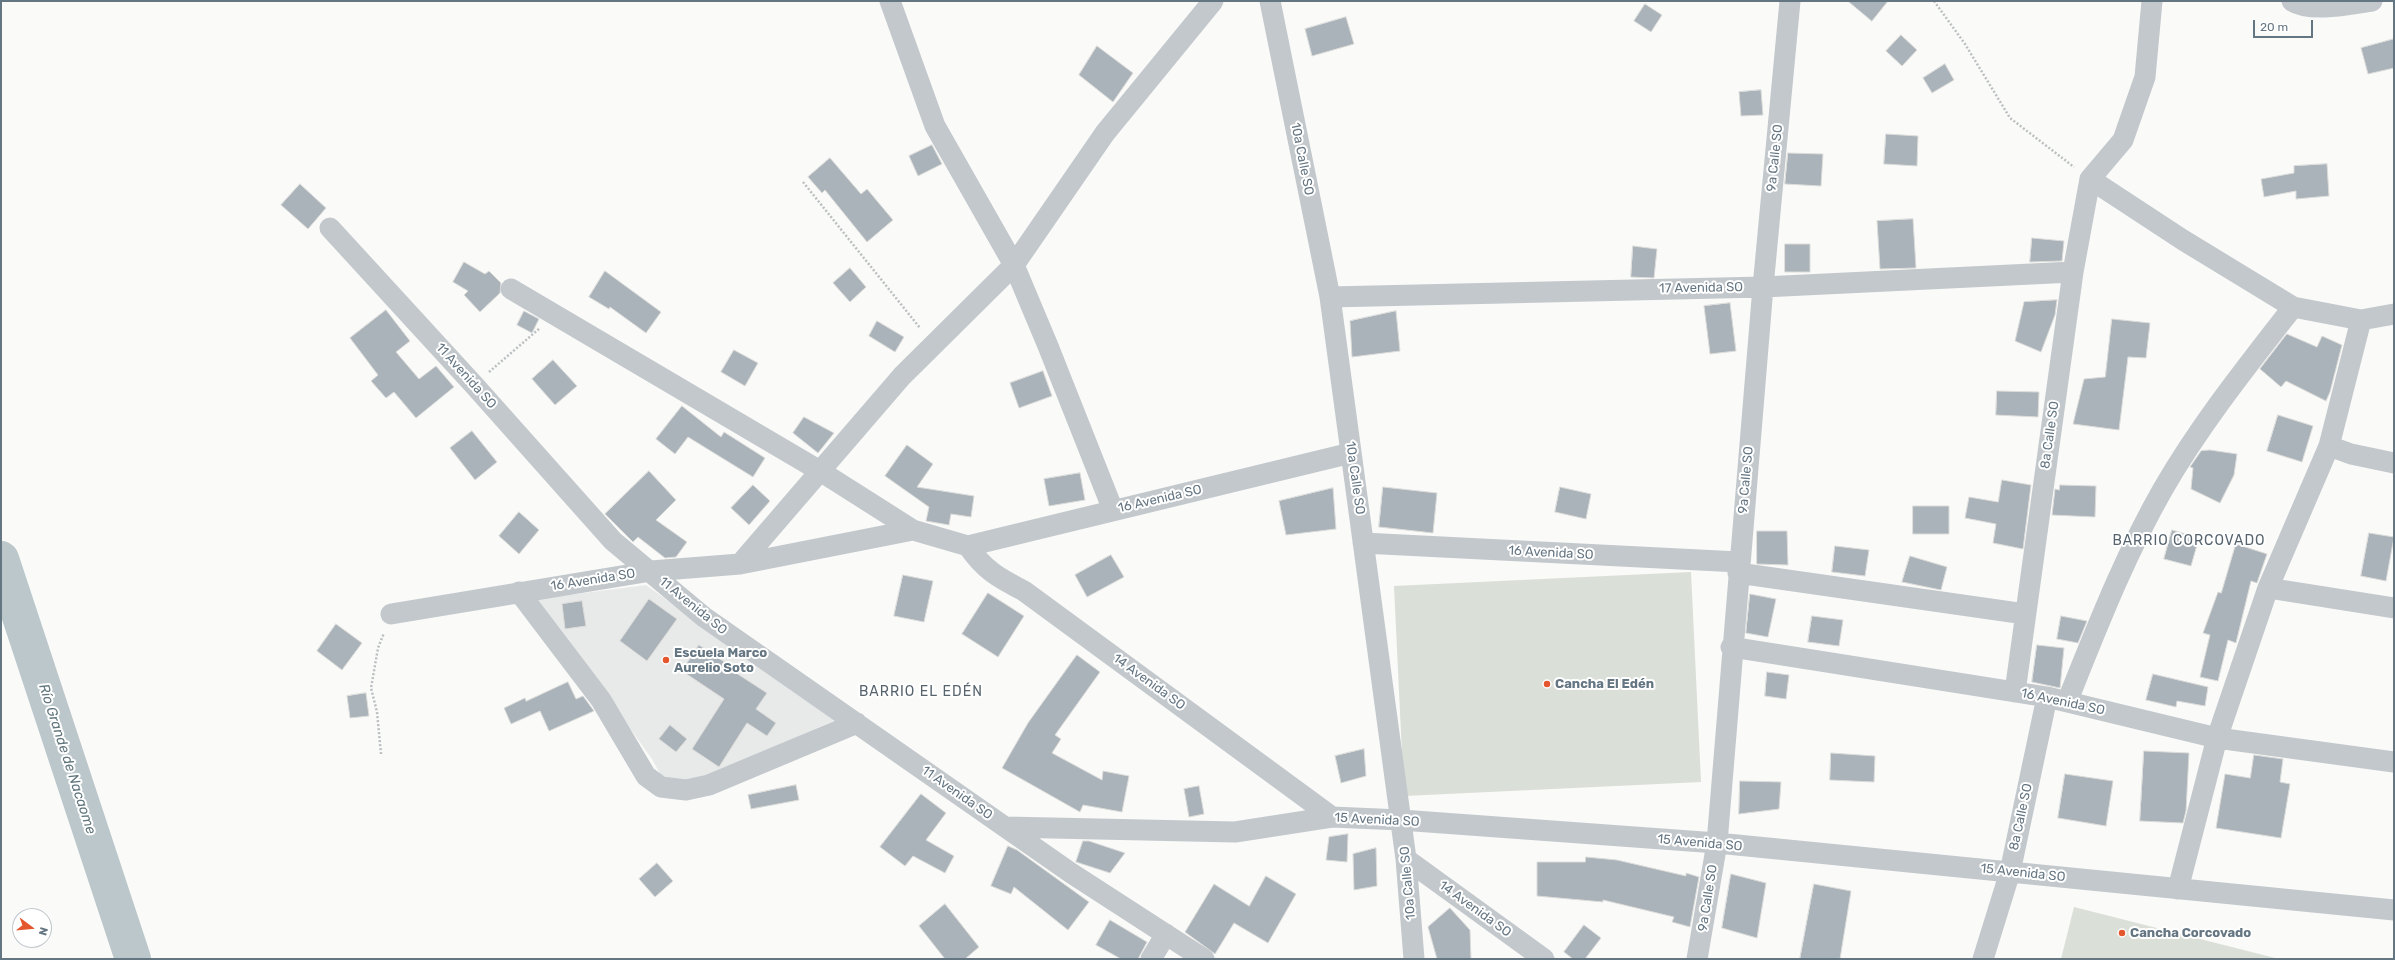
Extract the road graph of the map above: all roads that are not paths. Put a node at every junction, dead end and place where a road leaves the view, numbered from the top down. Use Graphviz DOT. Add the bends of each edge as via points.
graph roads {
  1 [pos="890,1"];
  2 [pos="1213,1"];
  3 [pos="1270,1"];
  4 [pos="1790,1"];
  5 [pos="2152,1"];
  6 [pos="2292,1"];
  7 [pos="2372,1"];
  8 [pos="2090,179"];
  9 [pos="330,228"];
  10 [pos="1014,265"];
  11 [pos="2073,272"];
  12 [pos="1763,287"];
  13 [pos="511,289"];
  14 [pos="1330,297"];
  15 [pos="2293,307"];
  16 [pos="2394,314"];
  17 [pos="2361,320"];
  18 [pos="2329,446"];
  19 [pos="1351,453"];
  20 [pos="2394,463"];
  21 [pos="820,471"];
  22 [pos="1112,510"];
  23 [pos="913,530"];
  24 [pos="1363,544"];
  25 [pos="968,546"];
  26 [pos="740,564"];
  27 [pos="1738,568"];
  28 [pos="651,571"];
  29 [pos="2268,588"];
  30 [pos="519,592"];
  31 [pos="2394,608"];
  32 [pos="391,614"];
  33 [pos="2026,614"];
  34 [pos="1732,647"];
  35 [pos="2015,692"];
  36 [pos="2048,697"];
  37 [pos="2067,702"];
  38 [pos="857,723"];
  39 [pos="2217,738"];
  40 [pos="2394,762"];
  41 [pos="1332,817"];
  42 [pos="1401,820"];
  43 [pos="1006,827"];
  44 [pos="1717,843"];
  45 [pos="1406,859"];
  46 [pos="2010,872"];
  47 [pos="2178,889"];
  48 [pos="2394,910"];
  49 [pos="1166,934"];
  50 [pos="1702,958"];
  51 [pos="1151,959"];
  52 [pos="1204,959"];
  53 [pos="1414,959"];
  54 [pos="1544,959"];
  55 [pos="1983,959"];
  1 -- 10 [label="street" via="936,126"];
  2 -- 10 [label="street" via="1105,133"];
  3 -- 14 [label="street, 10a Calle SO"];
  4 -- 12 [label="street, 9a Calle SO"];
  5 -- 8 [label="street" via="2145,77 2123,140"];
  6 -- 7 [label="street" via="2299,5 2340,6"];
  8 -- 11 [label="street, 8a Calle SO"];
  8 -- 15 [label="street"];
  9 -- 28 [label="street, 11 Avenida SO" via="613,541"];
  10 -- 21 [label="street" via="902,376"];
  10 -- 22 [label="street"];
  11 -- 12 [label="street, 17 Avenida SO"];
  11 -- 33 [label="street, 8a Calle SO"];
  12 -- 14 [label="street, 17 Avenida SO"];
  12 -- 27 [label="street, 9a Calle SO"];
  13 -- 21 [label="street"];
  14 -- 19 [label="street, 10a Calle SO"];
  15 -- 17 [label="street"];
  15 -- 37 [label="street" via="2229,390 2163,489 2121,570"];
  16 -- 17 [label="street"];
  17 -- 18 [label="street"];
  18 -- 20 [label="street" via="2351,454"];
  18 -- 29 [label="street"];
  19 -- 22 [label="street, 16 Avenida SO"];
  19 -- 24 [label="street, 10a Calle SO"];
  21 -- 23 [label="street"];
  21 -- 26 [label="street"];
  22 -- 25 [label="street, 16 Avenida SO"];
  23 -- 25 [label="street"];
  23 -- 26 [label="street, 16 Avenida SO"];
  24 -- 27 [label="street, 16 Avenida SO"];
  24 -- 42 [label="street, 10a Calle SO"];
  25 -- 41 [label="street, 14 Avenida SO" via="995,576 1024,591"];
  26 -- 28 [label="street, 16 Avenida SO"];
  27 -- 33 [label="street, 16 Avenida SO"];
  27 -- 34 [label="street, 9a Calle SO"];
  28 -- 30 [label="street, 16 Avenida SO"];
  28 -- 38 [label="street, 11 Avenida SO" via="704,617"];
  29 -- 31 [label="street"];
  29 -- 39 [label="street"];
  30 -- 32 [label="street, 16 Avenida SO"];
  30 -- 38 [label="street" via="601,700 646,776 662,787 686,790 709,785"];
  33 -- 35 [label="street, 8a Calle SO"];
  34 -- 35 [label="street, 16 Avenida SO"];
  34 -- 44 [label="street, 9a Calle SO"];
  35 -- 36 [label="street, 16 Avenida SO"];
  36 -- 37 [label="street, 16 Avenida SO"];
  36 -- 46 [label="street, 8a Calle SO"];
  37 -- 39 [label="street, 16 Avenida SO"];
  38 -- 43 [label="street, 11 Avenida SO"];
  39 -- 40 [label="street, 16 Avenida SO"];
  39 -- 47 [label="street"];
  41 -- 42 [label="street, 15 Avenida SO"];
  41 -- 43 [label="street, 15 Avenida SO" via="1235,832"];
  42 -- 44 [label="street, 15 Avenida SO"];
  42 -- 45 [label="street, 10a Calle SO"];
  43 -- 49 [label="street, 11 Avenida SO" via="1071,873"];
  44 -- 46 [label="street, 15 Avenida SO"];
  44 -- 50 [label="street, 9a Calle SO"];
  45 -- 53 [label="street, 10a Calle SO"];
  45 -- 54 [label="street, 14 Avenida SO"];
  46 -- 47 [label="street, 15 Avenida SO"];
  46 -- 55 [label="street, 8a Calle SO"];
  47 -- 48 [label="street, 15 Avenida SO"];
  49 -- 51 [label="street"];
  49 -- 52 [label="street, 11 Avenida SO"];
}
